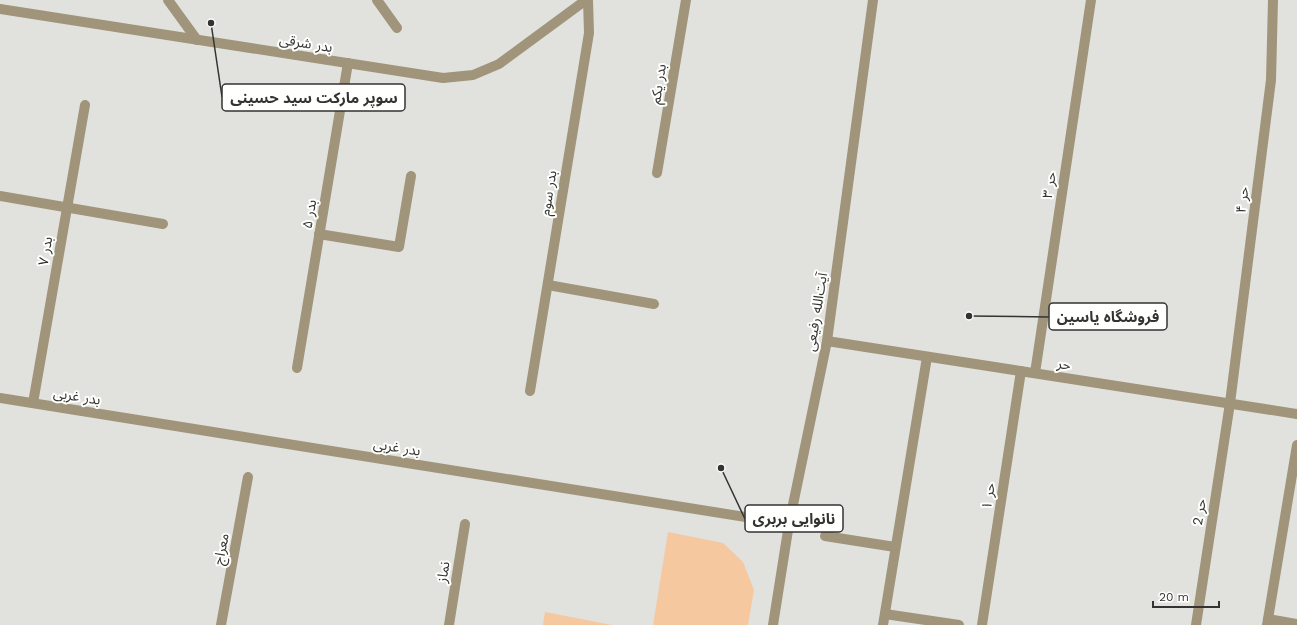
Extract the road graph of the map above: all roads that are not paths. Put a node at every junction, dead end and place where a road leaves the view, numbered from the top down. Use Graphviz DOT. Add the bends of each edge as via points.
graph roads {
  1 [pos="168,0"];
  2 [pos="377,0"];
  3 [pos="587,0"];
  4 [pos="686,0"];
  5 [pos="873,0"];
  6 [pos="1091,0"];
  7 [pos="1273,0"];
  8 [pos="0,9"];
  9 [pos="397,28"];
  10 [pos="197,40"];
  11 [pos="348,63"];
  12 [pos="85,105"];
  13 [pos="657,173"];
  14 [pos="411,176"];
  15 [pos="0,196"];
  16 [pos="67,208"];
  17 [pos="163,224"];
  18 [pos="319,234"];
  19 [pos="548,285"];
  20 [pos="654,304"];
  21 [pos="826,342"];
  22 [pos="928,357"];
  23 [pos="297,368"];
  24 [pos="1021,371"];
  25 [pos="1035,373"];
  26 [pos="530,391"];
  27 [pos="0,398"];
  28 [pos="33,403"];
  29 [pos="1230,403"];
  30 [pos="1297,414"];
  31 [pos="1297,445"];
  32 [pos="248,477"];
  33 [pos="465,524"];
  34 [pos="789,524"];
  35 [pos="825,536"];
  36 [pos="895,547"];
  37 [pos="885,614"];
  38 [pos="1267,622"];
  39 [pos="1297,624"];
  40 [pos="221,625"];
  41 [pos="449,625"];
  42 [pos="773,625"];
  43 [pos="883,625"];
  44 [pos="960,625"];
  45 [pos="982,625"];
  46 [pos="1196,625"];
  1 -- 10 [label="street"];
  2 -- 9 [label="street"];
  3 -- 11 [label="street, بدر شرقی" via="499,64 473,75 443,78"];
  3 -- 19 [label="street, بدر سوم" via="589,33"];
  4 -- 13 [label="street, بدر یکم"];
  5 -- 21 [label="street, آیت‌الله رفیعی"];
  6 -- 25 [label="street, حر ۳"];
  7 -- 29 [label="street, حر ۴" via="1271,80"];
  8 -- 10 [label="street, بدر شرقی"];
  10 -- 11 [label="street, بدر شرقی"];
  11 -- 18 [label="street, بدر ۵"];
  12 -- 16 [label="street, بدر ۷"];
  14 -- 18 [label="street" via="399,247"];
  15 -- 16 [label="street"];
  16 -- 17 [label="street"];
  16 -- 28 [label="street, بدر ۷"];
  18 -- 23 [label="street, بدر ۵"];
  19 -- 20 [label="street"];
  19 -- 26 [label="street, بدر سوم"];
  21 -- 22 [label="street, حر"];
  21 -- 34 [label="street, آیت‌الله رفیعی"];
  22 -- 24 [label="street, حر"];
  22 -- 36 [label="street"];
  24 -- 25 [label="street, حر"];
  24 -- 45 [label="street, حر ۱"];
  25 -- 29 [label="street, حر"];
  27 -- 28 [label="street, بدر غربی"];
  28 -- 34 [label="street, بدر غربی"];
  29 -- 30 [label="street, حر"];
  29 -- 46 [label="street, حر 2"];
  31 -- 38 [label="street"];
  32 -- 40 [label="street, معراج"];
  33 -- 41 [label="street, نماز"];
  34 -- 42 [label="street, آیت‌الله رفیعی"];
  35 -- 36 [label="street"];
  36 -- 37 [label="street"];
  37 -- 43 [label="street"];
  37 -- 44 [label="street"];
  38 -- 39 [label="street"];
}
